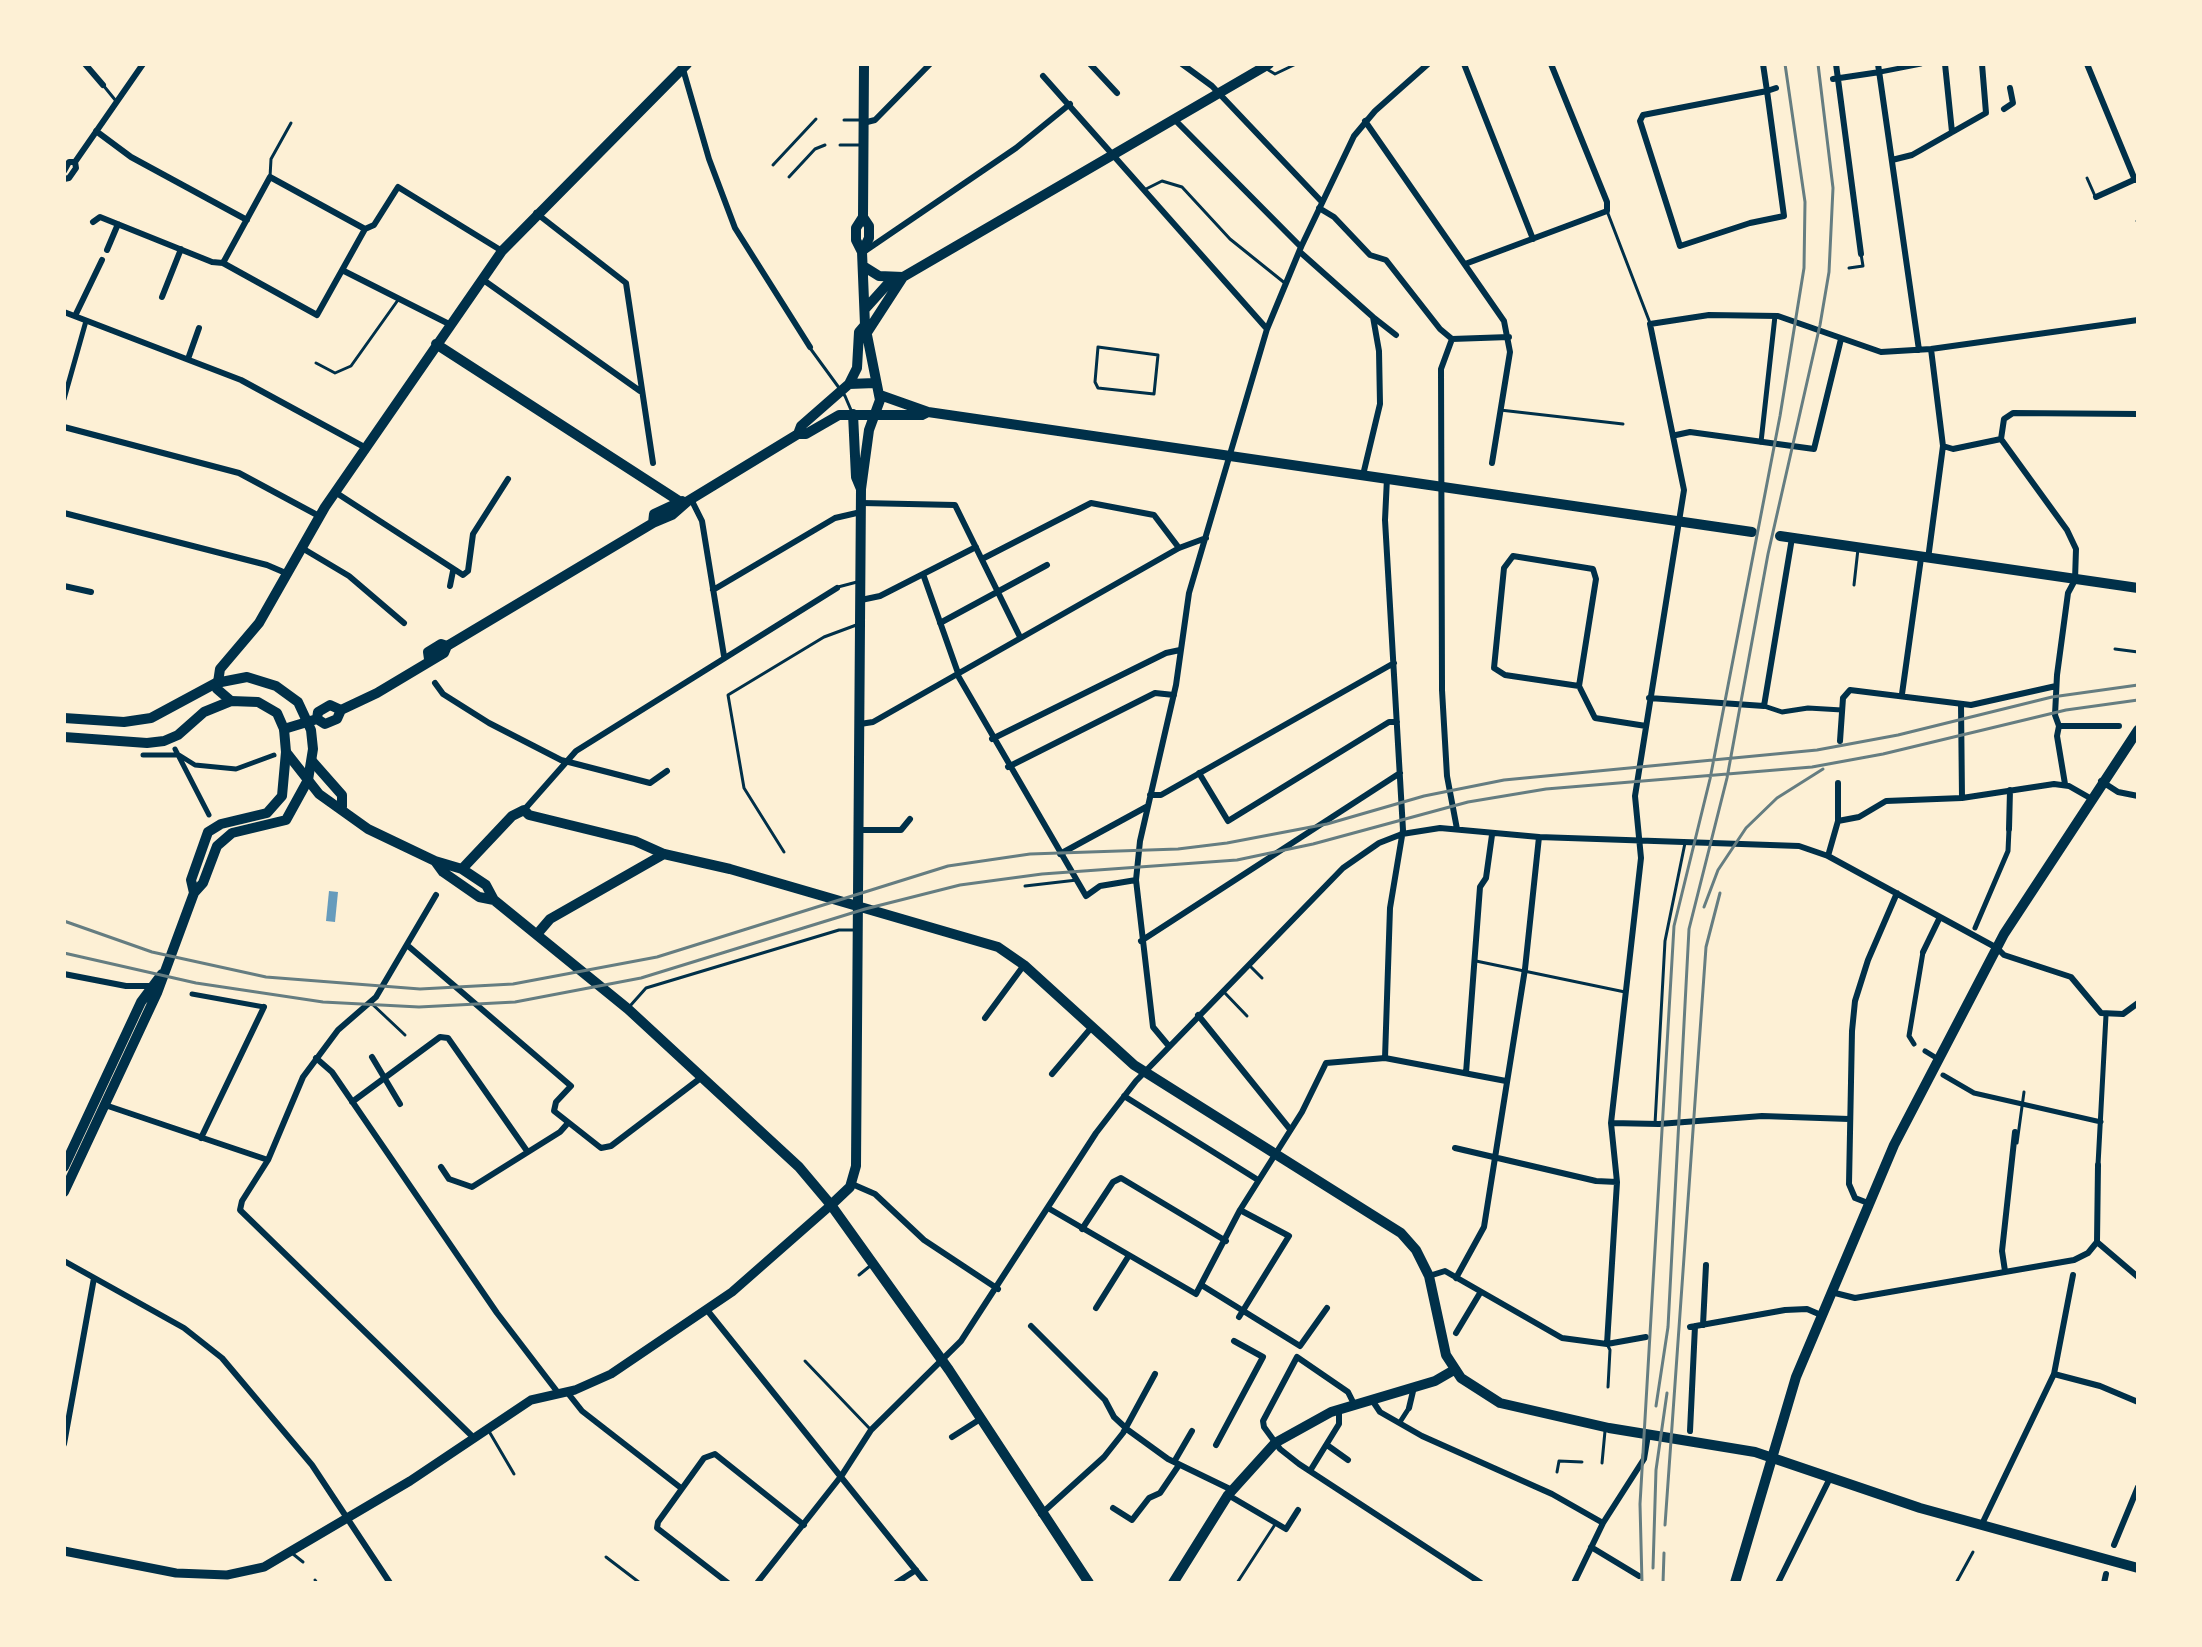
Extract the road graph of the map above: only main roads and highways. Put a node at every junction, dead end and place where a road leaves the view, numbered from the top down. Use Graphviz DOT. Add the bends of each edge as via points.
graph roads {
  1 [pos="864,64"];
  2 [pos="684,65"];
  3 [pos="1266,65"];
  4 [pos="863,266"];
  5 [pos="898,277"];
  6 [pos="866,308"];
  7 [pos="867,328"];
  8 [pos="436,344"];
  9 [pos="875,383"];
  10 [pos="845,388"];
  11 [pos="880,395"];
  12 [pos="928,412"];
  13 [pos="875,413"];
  14 [pos="853,414"];
  15 [pos="798,434"];
  16 [pos="861,489"];
  17 [pos="686,500"];
  18 [pos="1752,532"];
  19 [pos="1780,536"];
  20 [pos="2138,588"];
  21 [pos="216,683"];
  22 [pos="231,701"];
  23 [pos="64,718"];
  24 [pos="312,721"];
  25 [pos="284,729"];
  26 [pos="2138,730"];
  27 [pos="64,737"];
  28 [pos="286,752"];
  29 [pos="312,761"];
  30 [pos="308,780"];
  31 [pos="342,807"];
  32 [pos="664,854"];
  33 [pos="435,861"];
  34 [pos="462,869"];
  35 [pos="194,893"];
  36 [pos="494,900"];
  37 [pos="858,906"];
  38 [pos="538,933"];
  39 [pos="162,974"];
  40 [pos="64,1167"];
  41 [pos="64,1192"];
  42 [pos="831,1205"];
  43 [pos="1454,1370"];
  44 [pos="1770,1457"];
  45 [pos="64,1551"];
  46 [pos="2138,1568"];
  47 [pos="1089,1583"];
  48 [pos="1173,1583"];
  49 [pos="1735,1583"];
  1 -- 4 [label="main road" via="863,217 856,228"];
  2 -- 8 [label="main road" via="502,251"];
  3 -- 5 [label="main road"];
  4 -- 5 [label="main road" via="879,276"];
  4 -- 6 [label="main road"];
  5 -- 6 [label="main road"];
  5 -- 7 [label="main road"];
  6 -- 7 [label="main road"];
  7 -- 9 [label="main road"];
  7 -- 10 [label="main road" via="859,332 857,368"];
  8 -- 17 [label="main road"];
  8 -- 21 [label="main road" via="335,492 254,629 220,669"];
  9 -- 10 [label="main road"];
  9 -- 11 [label="main road"];
  10 -- 15 [label="main road"];
  11 -- 12 [label="main road"];
  11 -- 13 [label="main road"];
  12 -- 13 [label="main road"];
  12 -- 18 [label="main road"];
  13 -- 14 [label="main road"];
  13 -- 16 [label="main road"];
  14 -- 15 [label="main road"];
  14 -- 16 [label="main road"];
  15 -- 17 [label="main road"];
  16 -- 37 [label="main road"];
  17 -- 24 [label="main road" via="654,514 653,523 447,646 444,653 341,710 337,719"];
  19 -- 20 [label="main road"];
  21 -- 22 [label="main road" via="219,693"];
  21 -- 23 [label="main road" via="151,718"];
  21 -- 24 [label="main road" via="247,677 269,682 298,702"];
  22 -- 25 [label="main road" via="268,706"];
  22 -- 27 [label="main road" via="204,712 164,741"];
  24 -- 25 [label="main road"];
  24 -- 29 [label="main road"];
  25 -- 28 [label="main road"];
  26 -- 44 [label="main road" via="1997,948 1938,1059 1868,1203"];
  28 -- 30 [label="main road"];
  28 -- 35 [label="main road" via="287,777 277,806 215,826 204,838 191,880"];
  29 -- 30 [label="main road"];
  29 -- 31 [label="main road" via="342,795"];
  30 -- 31 [label="main road" via="319,794"];
  30 -- 35 [label="main road" via="286,820 220,841"];
  31 -- 33 [label="main road" via="368,829"];
  32 -- 34 [label="main road" via="637,841 524,810"];
  32 -- 37 [label="main road"];
  32 -- 38 [label="main road" via="550,919"];
  33 -- 34 [label="main road"];
  33 -- 36 [label="main road" via="479,897"];
  34 -- 36 [label="main road" via="486,885"];
  35 -- 39 [label="main road"];
  36 -- 38 [label="main road"];
  37 -- 42 [label="main road" via="858,1133 852,1184"];
  37 -- 43 [label="main road" via="993,945 1024,965 1144,1072 1401,1233 1429,1276 1441,1344"];
  38 -- 42 [label="main road" via="703,1076"];
  39 -- 40 [label="main road" via="150,986"];
  39 -- 41 [label="main road"];
  42 -- 45 [label="main road" via="744,1283 611,1374 531,1400 349,1518 255,1570 227,1575 147,1569"];
  42 -- 47 [label="main road" via="982,1418"];
  43 -- 44 [label="main road" via="1508,1407"];
  43 -- 48 [label="main road" via="1443,1378 1339,1409 1275,1443 1230,1492"];
  44 -- 46 [label="main road"];
  44 -- 49 [label="main road"];
}
